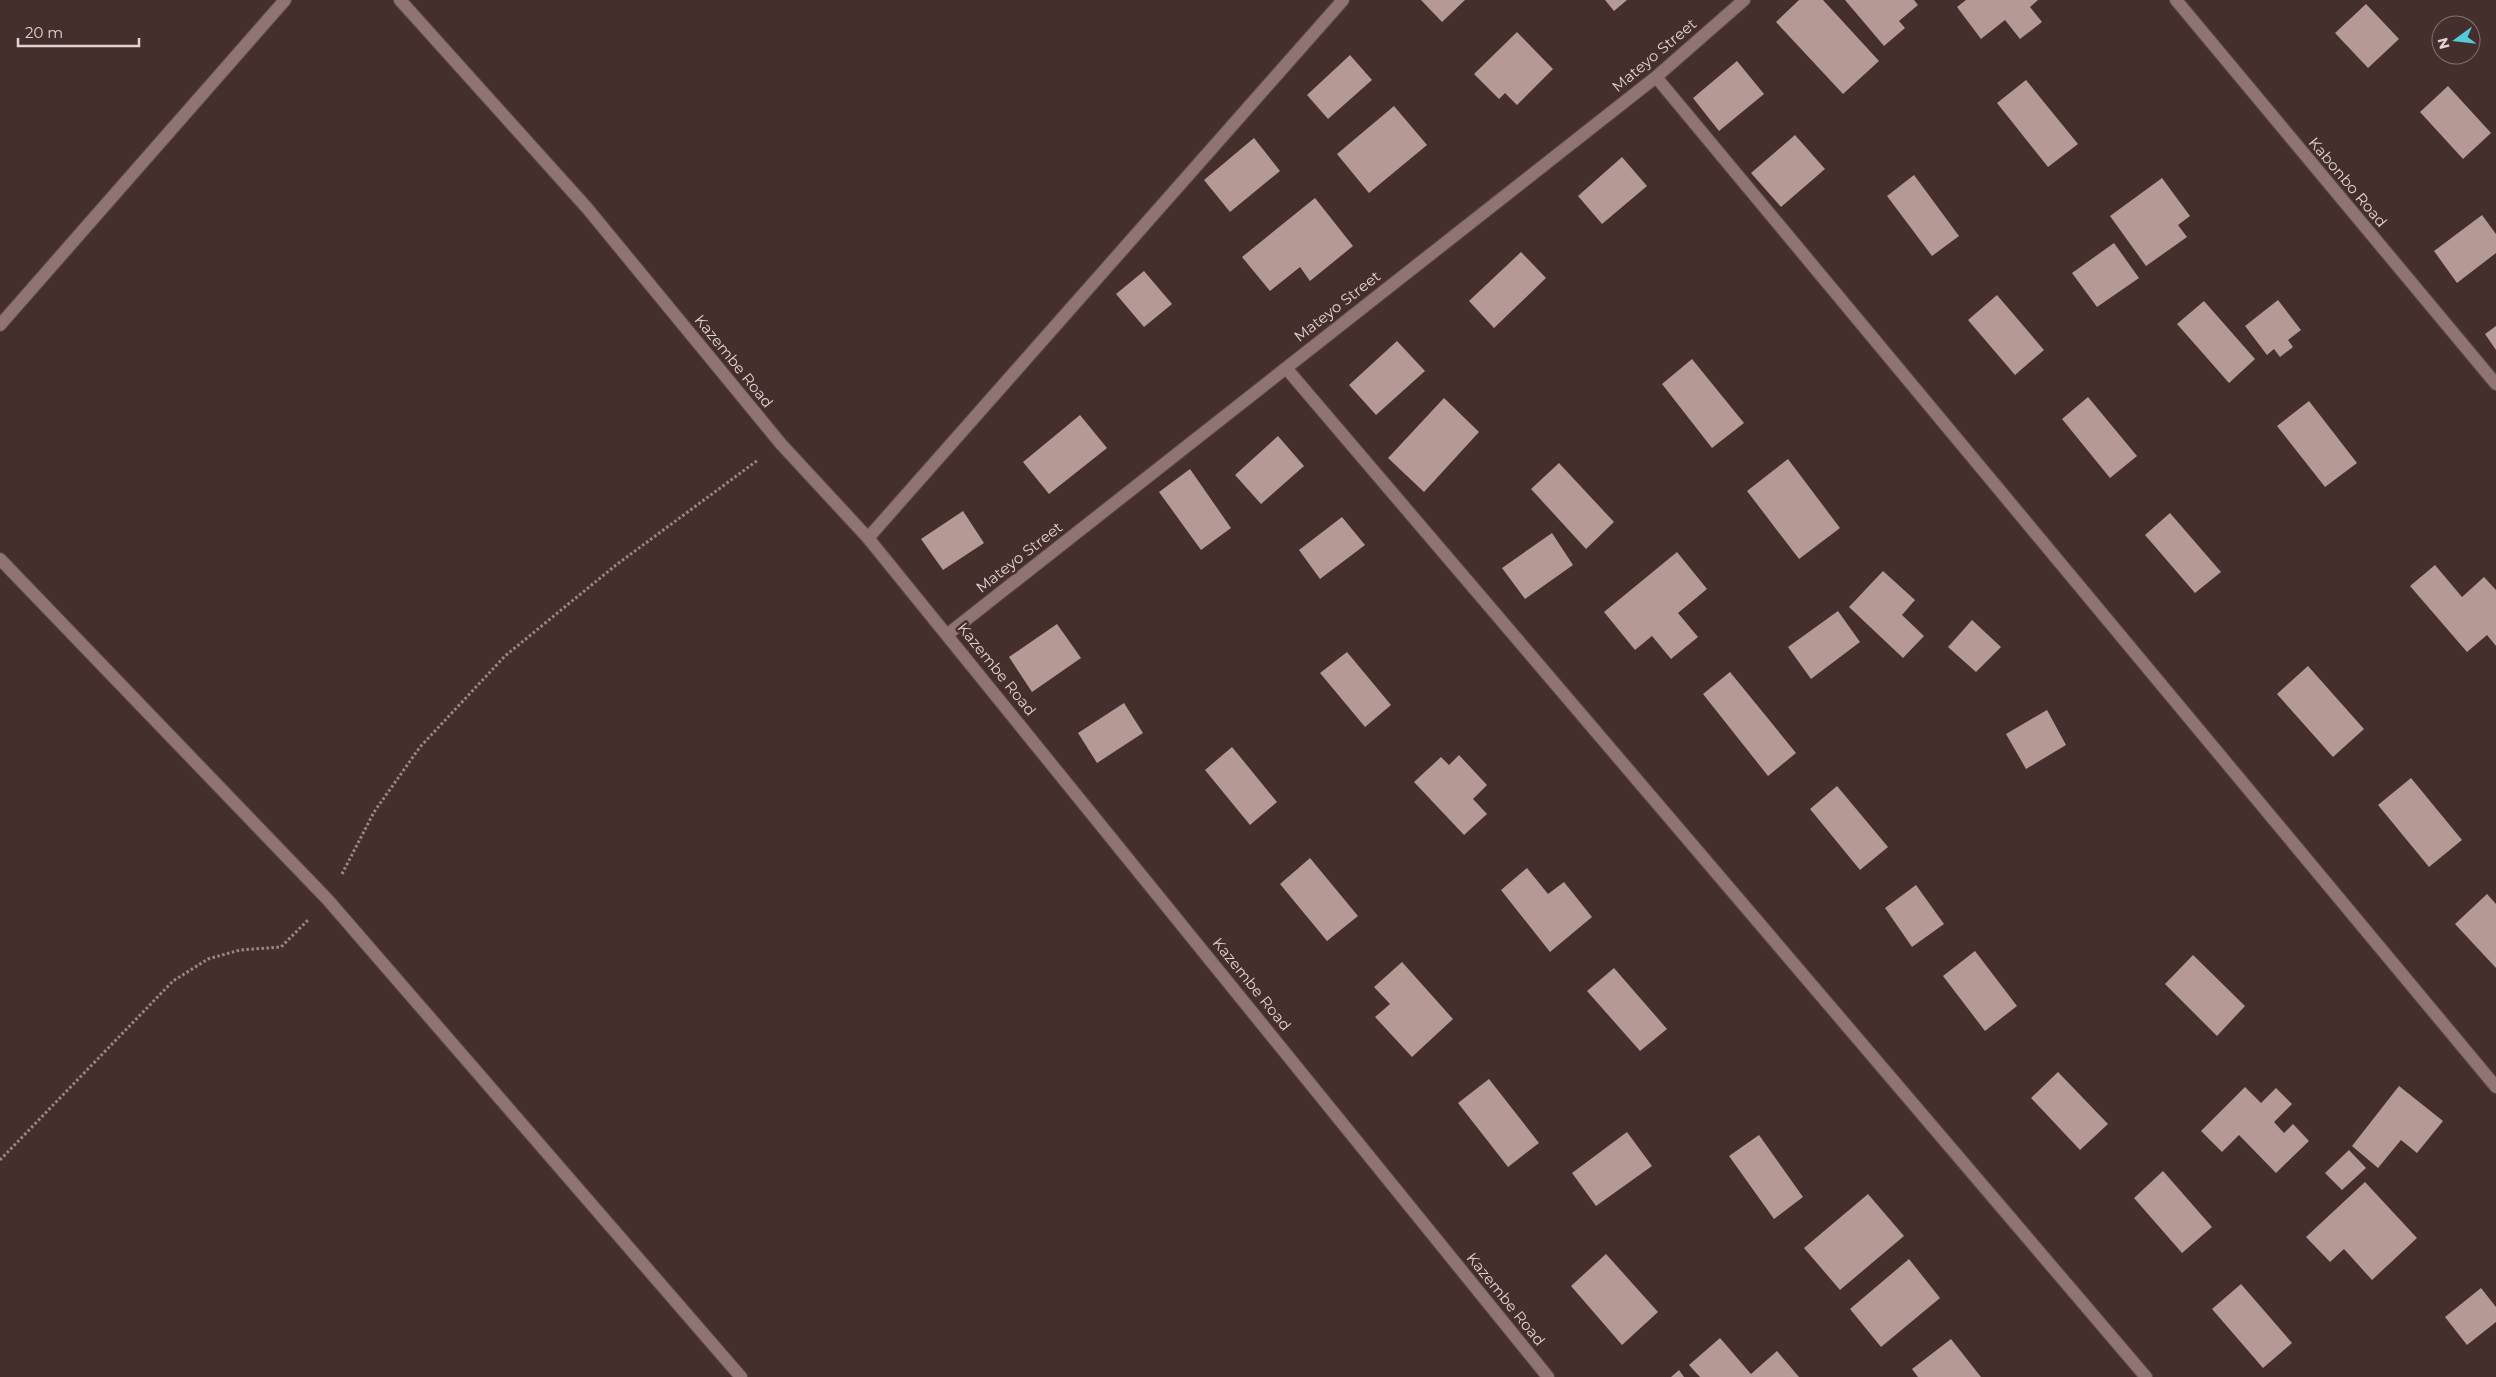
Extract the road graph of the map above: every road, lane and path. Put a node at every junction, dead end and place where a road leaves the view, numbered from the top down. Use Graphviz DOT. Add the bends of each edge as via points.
graph roads {
  1 [pos="285,0"];
  2 [pos="400,0"];
  3 [pos="1343,0"];
  4 [pos="1744,0"];
  5 [pos="2176,0"];
  6 [pos="1656,77"];
  7 [pos="0,325"];
  8 [pos="1286,368"];
  9 [pos="2496,384"];
  10 [pos="781,444"];
  11 [pos="868,538"];
  12 [pos="0,558"];
  13 [pos="948,634"];
  14 [pos="328,900"];
  15 [pos="2496,1087"];
  16 [pos="0,1160"];
  17 [pos="741,1377"];
  18 [pos="1548,1377"];
  19 [pos="2146,1377"];
  1 -- 7 [label="street"];
  2 -- 10 [label="street, Kazembe Road" via="587,208"];
  3 -- 11 [label="street"];
  4 -- 6 [label="street, Mateyo Street"];
  5 -- 9 [label="street, Kabonbo Road"];
  6 -- 8 [label="street, Mateyo Street"];
  6 -- 15 [label="street"];
  8 -- 13 [label="street, Mateyo Street"];
  8 -- 19 [label="street"];
  10 -- 11 [label="street, Kazembe Road"];
  10 -- 14 [label="path" via="616,565 505,656 420,748 374,812"];
  11 -- 13 [label="street, Kazembe Road"];
  12 -- 14 [label="street"];
  13 -- 18 [label="street, Kazembe Road"];
  14 -- 16 [label="path" via="281,948 240,950 208,959 173,981"];
  14 -- 17 [label="street"];
}
